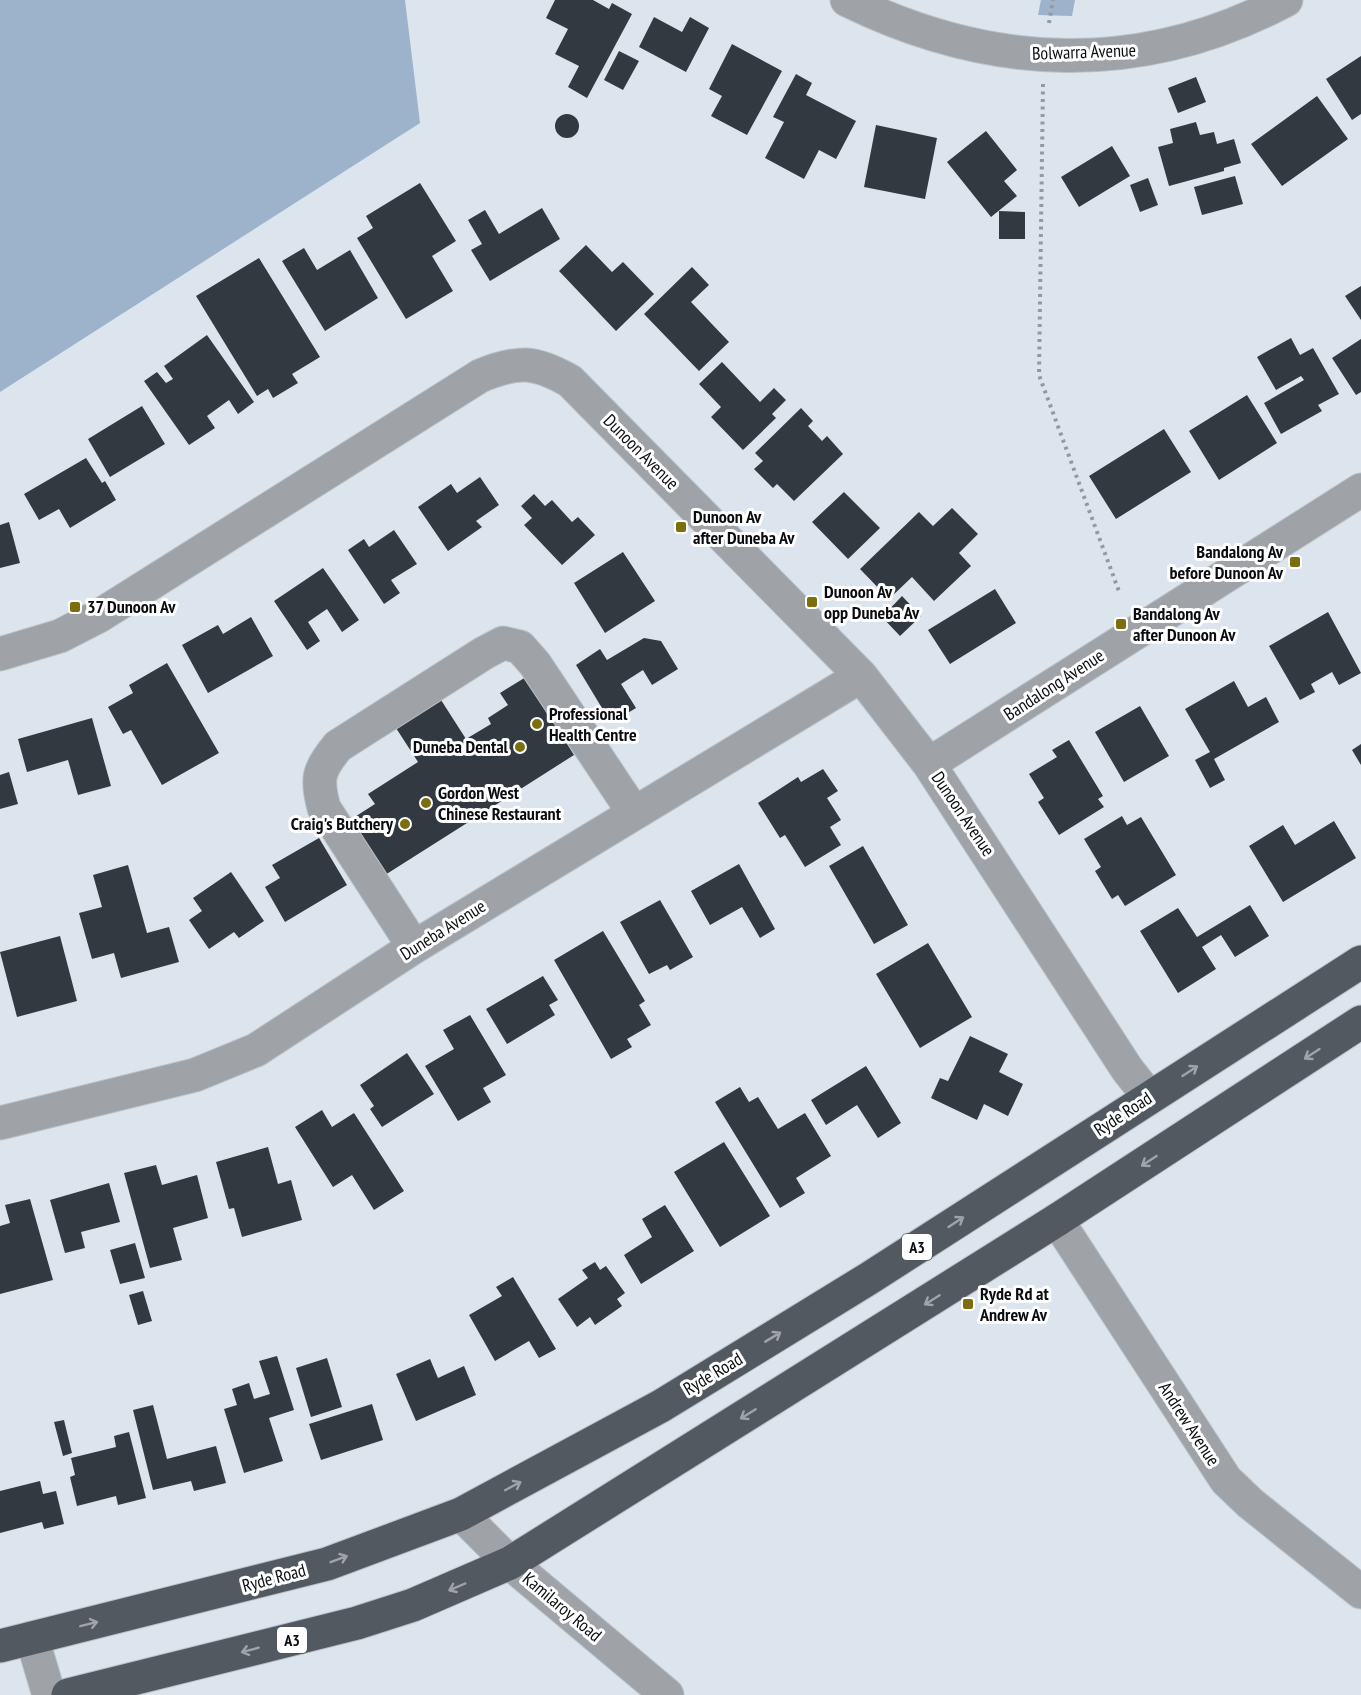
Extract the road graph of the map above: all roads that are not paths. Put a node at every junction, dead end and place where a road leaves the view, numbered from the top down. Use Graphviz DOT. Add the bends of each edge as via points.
graph roads {
  1 [pos="846,0"];
  2 [pos="1286,0"];
  3 [pos="1361,490"];
  4 [pos="0,654"];
  5 [pos="861,676"];
  6 [pos="929,764"];
  7 [pos="634,813"];
  8 [pos="414,947"];
  9 [pos="1361,962"];
  10 [pos="1361,1022"];
  11 [pos="1149,1097"];
  12 [pos="0,1123"];
  13 [pos="1057,1220"];
  14 [pos="461,1514"];
  15 [pos="510,1563"];
  16 [pos="1361,1592"];
  17 [pos="32,1638"];
  18 [pos="0,1646"];
  19 [pos="49,1695"];
  20 [pos="68,1695"];
  21 [pos="667,1695"];
  1 -- 2 [label="street, Bolwarra Avenue" via="946,39 1009,53 1078,56 1147,49 1210,34"];
  3 -- 6 [label="street, Bandalong Avenue"];
  4 -- 5 [label="street, Dunoon Avenue" via="60,636 99,616 480,376 506,365 530,363 570,381"];
  5 -- 6 [label="street, Dunoon Avenue"];
  5 -- 7 [label="street, Duneba Avenue"];
  6 -- 11 [label="street, Dunoon Avenue" via="1126,1069"];
  7 -- 8 [label="street, Duneba Avenue"];
  7 -- 8 [label="street" via="520,647 503,643 484,653 338,747 323,764 318,785 324,808"];
  8 -- 12 [label="street, Duneba Avenue" via="256,1050 225,1065"];
  11 -- 9 [label="highway, Ryde Road / A3, one-way"];
  10 -- 13 [label="highway, A3, one-way"];
  14 -- 11 [label="highway, Ryde Road / A3, one-way" via="661,1406 868,1279"];
  13 -- 15 [label="highway, A3, one-way"];
  13 -- 16 [label="street, Andrew Avenue" via="1226,1480"];
  14 -- 15 [label="street, Kamilaroy Road"];
  17 -- 14 [label="highway, Ryde Road / A3, one-way" via="327,1564"];
  15 -- 20 [label="highway, A3, one-way" via="422,1601 357,1623"];
  15 -- 21 [label="street, Kamilaroy Road"];
  17 -- 18 [label="highway, Ryde Road / A3"];
  17 -- 19 [label="street"];
}
